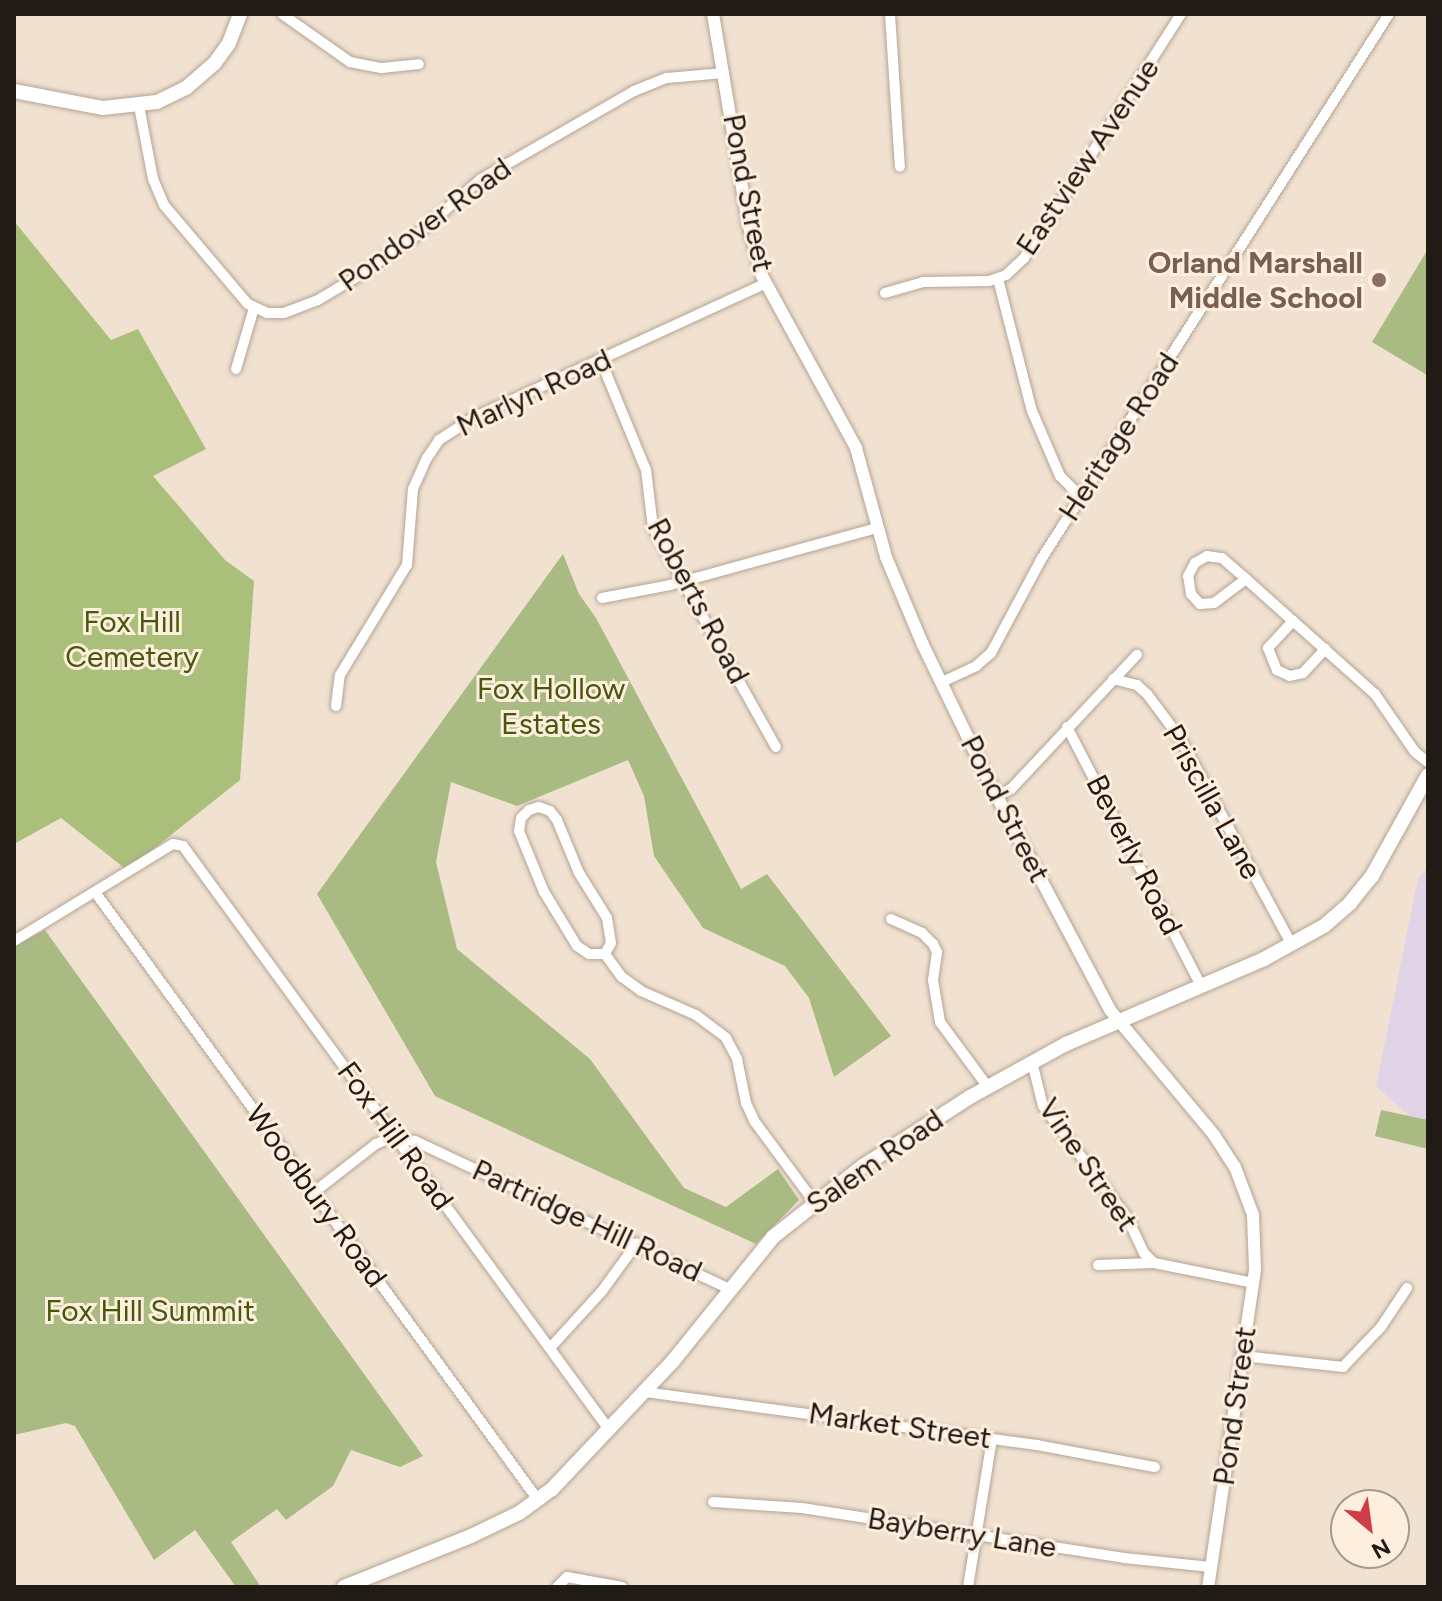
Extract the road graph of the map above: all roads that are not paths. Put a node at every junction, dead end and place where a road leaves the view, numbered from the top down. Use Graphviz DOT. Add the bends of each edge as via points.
graph roads {
  1 [pos="240,14"];
  2 [pos="282,14"];
  3 [pos="713,14"];
  4 [pos="890,14"];
  5 [pos="1181,14"];
  6 [pos="1389,14"];
  7 [pos="419,64"];
  8 [pos="724,73"];
  9 [pos="14,91"];
  10 [pos="139,106"];
  11 [pos="900,167"];
  12 [pos="998,279"];
  13 [pos="765,284"];
  14 [pos="885,293"];
  15 [pos="254,308"];
  16 [pos="601,361"];
  17 [pos="236,369"];
  18 [pos="1081,497"];
  19 [pos="877,528"];
  20 [pos="1246,579"];
  21 [pos="682,581"];
  22 [pos="602,598"];
  23 [pos="1293,621"];
  24 [pos="1325,649"];
  25 [pos="1137,655"];
  26 [pos="1113,679"];
  27 [pos="942,682"];
  28 [pos="336,706"];
  29 [pos="1067,727"];
  30 [pos="776,747"];
  31 [pos="1428,762"];
  32 [pos="1428,775"];
  33 [pos="997,796"];
  34 [pos="95,892"];
  35 [pos="891,919"];
  36 [pos="14,941"];
  37 [pos="1292,945"];
  38 [pos="605,954"];
  39 [pos="1200,984"];
  40 [pos="1118,1020"];
  41 [pos="1032,1062"];
  42 [pos="988,1087"];
  43 [pos="398,1139"];
  44 [pos="313,1193"];
  45 [pos="815,1203"];
  46 [pos="637,1243"];
  47 [pos="1154,1263"];
  48 [pos="1098,1265"];
  49 [pos="1253,1283"];
  50 [pos="1407,1288"];
  51 [pos="731,1290"];
  52 [pos="550,1348"];
  53 [pos="1243,1356"];
  54 [pos="645,1392"];
  55 [pos="610,1431"];
  56 [pos="992,1439"];
  57 [pos="1155,1467"];
  58 [pos="538,1500"];
  59 [pos="713,1502"];
  60 [pos="976,1534"];
  61 [pos="1211,1567"];
  62 [pos="560,1582"];
  63 [pos="344,1587"];
  64 [pos="622,1587"];
  65 [pos="968,1587"];
  66 [pos="1208,1587"];
  1 -- 10 [label="main road" via="229,43 206,72 178,93"];
  2 -- 7 [label="street" via="350,62 382,68"];
  3 -- 8 [label="street, Pond Street"];
  4 -- 11 [label="street"];
  5 -- 12 [label="street, Eastview Avenue" via="1024,258"];
  6 -- 18 [label="street, Heritage Road"];
  8 -- 13 [label="street, Pond Street" via="748,223"];
  8 -- 15 [label="street, Pondover Road" via="672,77 642,87 481,179 405,244 318,300 284,313"];
  9 -- 10 [label="main road" via="88,107"];
  10 -- 15 [label="street" via="160,199 226,282"];
  12 -- 14 [label="street, Eastview Avenue" via="944,279"];
  12 -- 18 [label="street" via="1032,411 1060,476"];
  13 -- 16 [label="street, Marlyn Road"];
  13 -- 19 [label="street, Pond Street" via="856,448"];
  15 -- 17 [label="street"];
  16 -- 21 [label="street, Roberts Road" via="646,470 653,528"];
  16 -- 28 [label="street, Marlyn Road" via="473,418 434,446 413,489 407,565 340,675"];
  18 -- 27 [label="street, Heritage Road" via="991,653"];
  19 -- 21 [label="street"];
  19 -- 27 [label="street, Pond Street"];
  20 -- 20 [label="street" via="1214,603 1200,604 1191,594 1188,576 1207,556 1222,558"];
  20 -- 23 [label="street"];
  21 -- 22 [label="street"];
  21 -- 30 [label="street, Roberts Road"];
  23 -- 24 [label="street"];
  23 -- 24 [label="street" via="1268,648 1277,670 1297,676"];
  24 -- 31 [label="street" via="1375,694 1415,752"];
  25 -- 26 [label="street"];
  26 -- 29 [label="street"];
  26 -- 37 [label="street, Priscilla Lane" via="1137,685 1180,738"];
  27 -- 33 [label="street, Pond Street"];
  29 -- 33 [label="street" via="1011,789"];
  29 -- 39 [label="street, Beverly Road"];
  32 -- 37 [label="main road, Salem Road" via="1360,893 1324,926"];
  33 -- 40 [label="street, Pond Street"];
  34 -- 36 [label="street"];
  34 -- 43 [label="street, Fox Hill Road" via="177,843 183,846"];
  34 -- 44 [label="street, Woodbury Road"];
  35 -- 42 [label="street" via="933,944 940,1022"];
  37 -- 39 [label="main road, Salem Road"];
  38 -- 38 [label="street" via="589,954 577,946 544,892 519,831 529,810 539,807 557,820 612,932"];
  38 -- 45 [label="street" via="630,983 696,1015 726,1038 755,1122"];
  39 -- 40 [label="main road, Salem Road"];
  40 -- 41 [label="main road, Salem Road"];
  40 -- 49 [label="street, Pond Street" via="1184,1095 1235,1167 1253,1215"];
  41 -- 42 [label="main road, Salem Road"];
  41 -- 47 [label="street, Vine Street" via="1043,1106 1128,1219"];
  42 -- 45 [label="main road, Salem Road" via="873,1159"];
  43 -- 44 [label="street" via="387,1139 358,1156"];
  43 -- 46 [label="street, Partridge Hill Road" via="415,1141"];
  43 -- 52 [label="street, Fox Hill Road"];
  44 -- 58 [label="street, Woodbury Road"];
  45 -- 51 [label="main road, Salem Road" via="773,1237"];
  46 -- 51 [label="street, Partridge Hill Road"];
  46 -- 52 [label="street"];
  47 -- 48 [label="street"];
  47 -- 49 [label="street"];
  49 -- 53 [label="street, Pond Street"];
  50 -- 53 [label="street" via="1381,1327 1343,1367"];
  51 -- 54 [label="main road, Salem Road"];
  52 -- 55 [label="street, Fox Hill Road"];
  53 -- 61 [label="street, Pond Street"];
  54 -- 55 [label="main road, Salem Road"];
  54 -- 56 [label="street, Market Street"];
  55 -- 58 [label="main road, Salem Road"];
  56 -- 57 [label="street, Market Street"];
  56 -- 60 [label="street"];
  58 -- 63 [label="main road, Salem Road" via="455,1544"];
  59 -- 60 [label="street, Bayberry Lane" via="802,1508"];
  60 -- 61 [label="street, Bayberry Lane"];
  60 -- 65 [label="street"];
  61 -- 66 [label="street, Pond Street"];
  62 -- 64 [label="street"];
}
